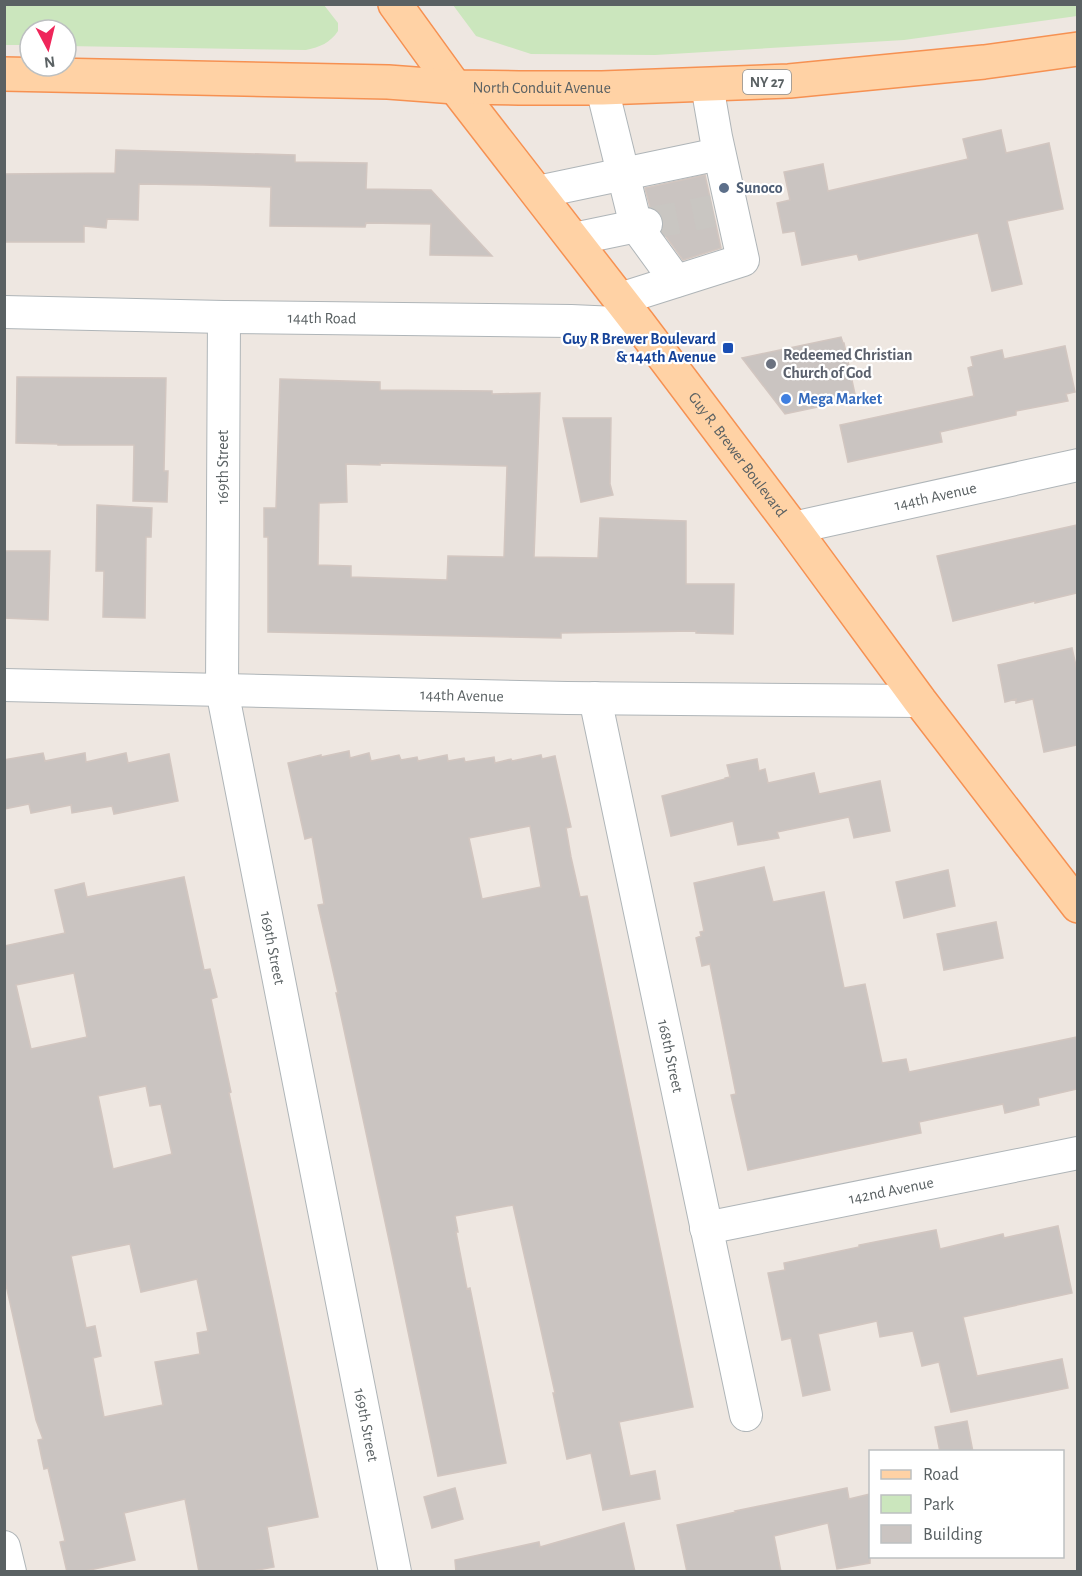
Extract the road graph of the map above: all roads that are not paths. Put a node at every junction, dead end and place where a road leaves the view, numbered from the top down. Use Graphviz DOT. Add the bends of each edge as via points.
graph roads {
  1 [pos="395,4"];
  2 [pos="1077,49"];
  3 [pos="4,74"];
  4 [pos="707,85"];
  5 [pos="455,87"];
  6 [pos="602,88"];
  7 [pos="719,154"];
  8 [pos="622,174"];
  9 [pos="538,192"];
  10 [pos="641,225"];
  11 [pos="574,239"];
  12 [pos="676,281"];
  13 [pos="4,312"];
  14 [pos="629,312"];
  15 [pos="224,317"];
  16 [pos="1077,465"];
  17 [pos="793,528"];
  18 [pos="4,685"];
  19 [pos="222,690"];
  20 [pos="595,698"];
  21 [pos="920,701"];
  22 [pos="1077,906"];
  23 [pos="1077,1153"];
  24 [pos="706,1228"];
  25 [pos="746,1414"];
  26 [pos="4,1547"];
  27 [pos="10,1572"];
  28 [pos="395,1572"];
  1 -- 5 [label="main road, Guy R. Brewer Boulevard"];
  2 -- 4 [label="main road, North Conduit Avenue / NY 27" via="880,73"];
  3 -- 5 [label="main road, North Conduit Avenue / NY 27" via="388,82"];
  4 -- 6 [label="main road, North Conduit Avenue / NY 27"];
  4 -- 7 [label="street"];
  5 -- 6 [label="main road, North Conduit Avenue / NY 27"];
  5 -- 9 [label="main road, Guy R. Brewer Boulevard"];
  6 -- 8 [label="street"];
  7 -- 8 [label="street"];
  7 -- 12 [label="street" via="722,210 743,260"];
  8 -- 9 [label="street"];
  8 -- 10 [label="street"];
  9 -- 11 [label="main road, Guy R. Brewer Boulevard"];
  10 -- 11 [label="street"];
  10 -- 12 [label="street"];
  11 -- 14 [label="main road, Guy R. Brewer Boulevard"];
  12 -- 14 [label="street"];
  13 -- 15 [label="street, 144th Road"];
  14 -- 15 [label="street, 144th Road" via="571,321"];
  14 -- 17 [label="main road, Guy R. Brewer Boulevard"];
  15 -- 19 [label="street, 169th Street"];
  16 -- 17 [label="street, 144th Avenue"];
  17 -- 21 [label="main road, Guy R. Brewer Boulevard"];
  18 -- 19 [label="street, 144th Avenue"];
  19 -- 20 [label="street, 144th Avenue"];
  19 -- 28 [label="street, 169th Street"];
  20 -- 21 [label="street, 144th Avenue"];
  20 -- 24 [label="street, 168th Street"];
  21 -- 22 [label="main road, Guy R. Brewer Boulevard"];
  23 -- 24 [label="street, 142nd Avenue"];
  24 -- 25 [label="street, 168th Street"];
  26 -- 27 [label="street"];
}
